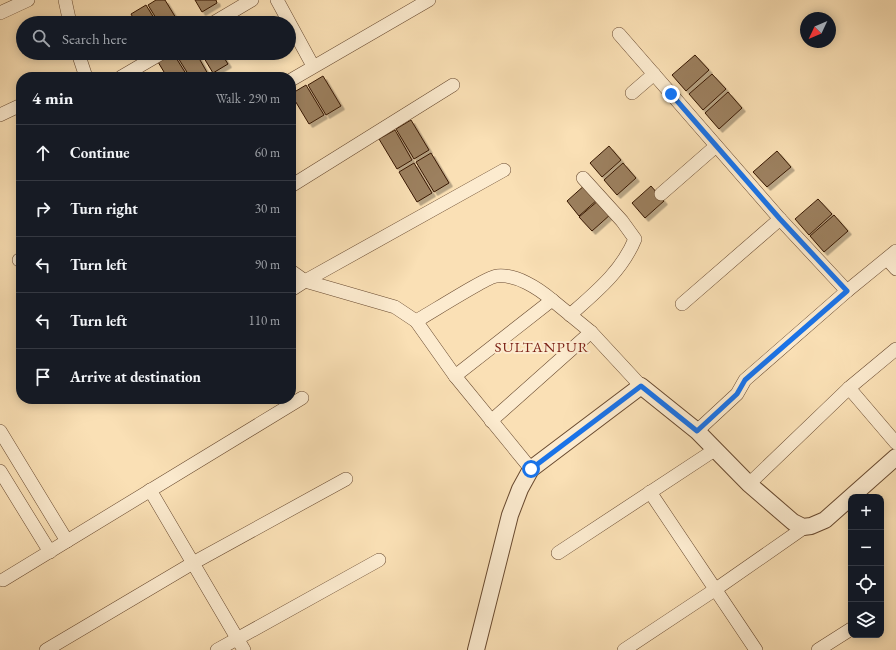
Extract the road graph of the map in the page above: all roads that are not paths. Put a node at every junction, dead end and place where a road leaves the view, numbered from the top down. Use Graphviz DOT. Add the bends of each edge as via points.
graph roads {
  1 [pos="28,0"];
  2 [pos="65,0"];
  3 [pos="252,0"];
  4 [pos="277,0"];
  5 [pos="429,0"];
  6 [pos="0,13"];
  7 [pos="68,16"];
  8 [pos="224,16"];
  9 [pos="286,16"];
  10 [pos="619,34"];
  11 [pos="296,35"];
  12 [pos="80,60"];
  13 [pos="150,60"];
  14 [pos="313,66"];
  15 [pos="83,72"];
  16 [pos="130,72"];
  17 [pos="654,74"];
  18 [pos="296,77"];
  19 [pos="453,84"];
  20 [pos="632,94"];
  21 [pos="16,107"];
  22 [pos="0,115"];
  23 [pos="716,146"];
  24 [pos="504,170"];
  25 [pos="583,178"];
  26 [pos="296,183"];
  27 [pos="661,194"];
  28 [pos="780,219"];
  29 [pos="891,255"];
  30 [pos="896,269"];
  31 [pos="296,274"];
  32 [pos="305,280"];
  33 [pos="296,286"];
  34 [pos="847,291"];
  35 [pos="552,300"];
  36 [pos="682,304"];
  37 [pos="570,315"];
  38 [pos="416,321"];
  39 [pos="591,332"];
  40 [pos="896,349"];
  41 [pos="455,376"];
  42 [pos="641,386"];
  43 [pos="849,388"];
  44 [pos="302,398"];
  45 [pos="296,402"];
  46 [pos="292,404"];
  47 [pos="491,421"];
  48 [pos="0,431"];
  49 [pos="697,431"];
  50 [pos="896,443"];
  51 [pos="716,449"];
  52 [pos="896,457"];
  53 [pos="20,465"];
  54 [pos="531,469"];
  55 [pos="1,474"];
  56 [pos="346,479"];
  57 [pos="749,484"];
  58 [pos="150,490"];
  59 [pos="650,492"];
  60 [pos="805,527"];
  61 [pos="67,541"];
  62 [pos="50,552"];
  63 [pos="558,553"];
  64 [pos="379,560"];
  65 [pos="193,563"];
  66 [pos="3,580"];
  67 [pos="716,589"];
  68 [pos="848,631"];
  69 [pos="237,638"];
  70 [pos="46,650"];
  71 [pos="217,650"];
  72 [pos="244,650"];
  73 [pos="476,650"];
  74 [pos="624,650"];
  75 [pos="756,650"];
  76 [pos="818,650"];
  1 -- 6 [label="street"];
  2 -- 7 [label="street"];
  3 -- 8 [label="street"];
  4 -- 9 [label="street"];
  5 -- 14 [label="street"];
  10 -- 17 [label="street"];
  11 -- 14 [label="street"];
  12 -- 15 [label="street"];
  13 -- 16 [label="street"];
  14 -- 18 [label="street"];
  17 -- 20 [label="street"];
  17 -- 23 [label="street"];
  19 -- 26 [label="street"];
  21 -- 22 [label="street"];
  23 -- 27 [label="street"];
  23 -- 28 [label="street"];
  24 -- 32 [label="street"];
  25 -- 37 [label="street" via="622,220 634,239 628,254 617,269"];
  28 -- 34 [label="street"];
  28 -- 36 [label="street"];
  29 -- 30 [label="street"];
  29 -- 34 [label="street"];
  31 -- 32 [label="street"];
  32 -- 33 [label="street"];
  32 -- 38 [label="street" via="395,307"];
  34 -- 49 [label="street" via="745,380 737,394"];
  35 -- 37 [label="street"];
  35 -- 38 [label="street" via="543,292 512,276 495,275"];
  35 -- 41 [label="street"];
  37 -- 39 [label="street"];
  38 -- 41 [label="street"];
  39 -- 42 [label="street"];
  39 -- 47 [label="street"];
  40 -- 43 [label="street"];
  41 -- 47 [label="street"];
  42 -- 49 [label="street"];
  42 -- 54 [label="street"];
  43 -- 50 [label="street"];
  43 -- 57 [label="street"];
  44 -- 45 [label="street"];
  46 -- 58 [label="street"];
  47 -- 54 [label="street"];
  48 -- 53 [label="street"];
  49 -- 51 [label="street"];
  51 -- 57 [label="street"];
  51 -- 59 [label="street"];
  52 -- 60 [label="street" via="825,520 818,525"];
  53 -- 55 [label="street"];
  53 -- 61 [label="street"];
  54 -- 73 [label="street" via="510,515"];
  55 -- 62 [label="street"];
  56 -- 65 [label="street"];
  57 -- 60 [label="street" via="793,522"];
  58 -- 61 [label="street"];
  58 -- 65 [label="street"];
  59 -- 63 [label="street"];
  59 -- 67 [label="street"];
  60 -- 67 [label="street"];
  61 -- 62 [label="street"];
  62 -- 66 [label="street"];
  64 -- 69 [label="street"];
  65 -- 69 [label="street"];
  65 -- 70 [label="street"];
  67 -- 74 [label="street"];
  67 -- 75 [label="street"];
  68 -- 76 [label="street"];
  69 -- 71 [label="street"];
  69 -- 72 [label="street"];
}
